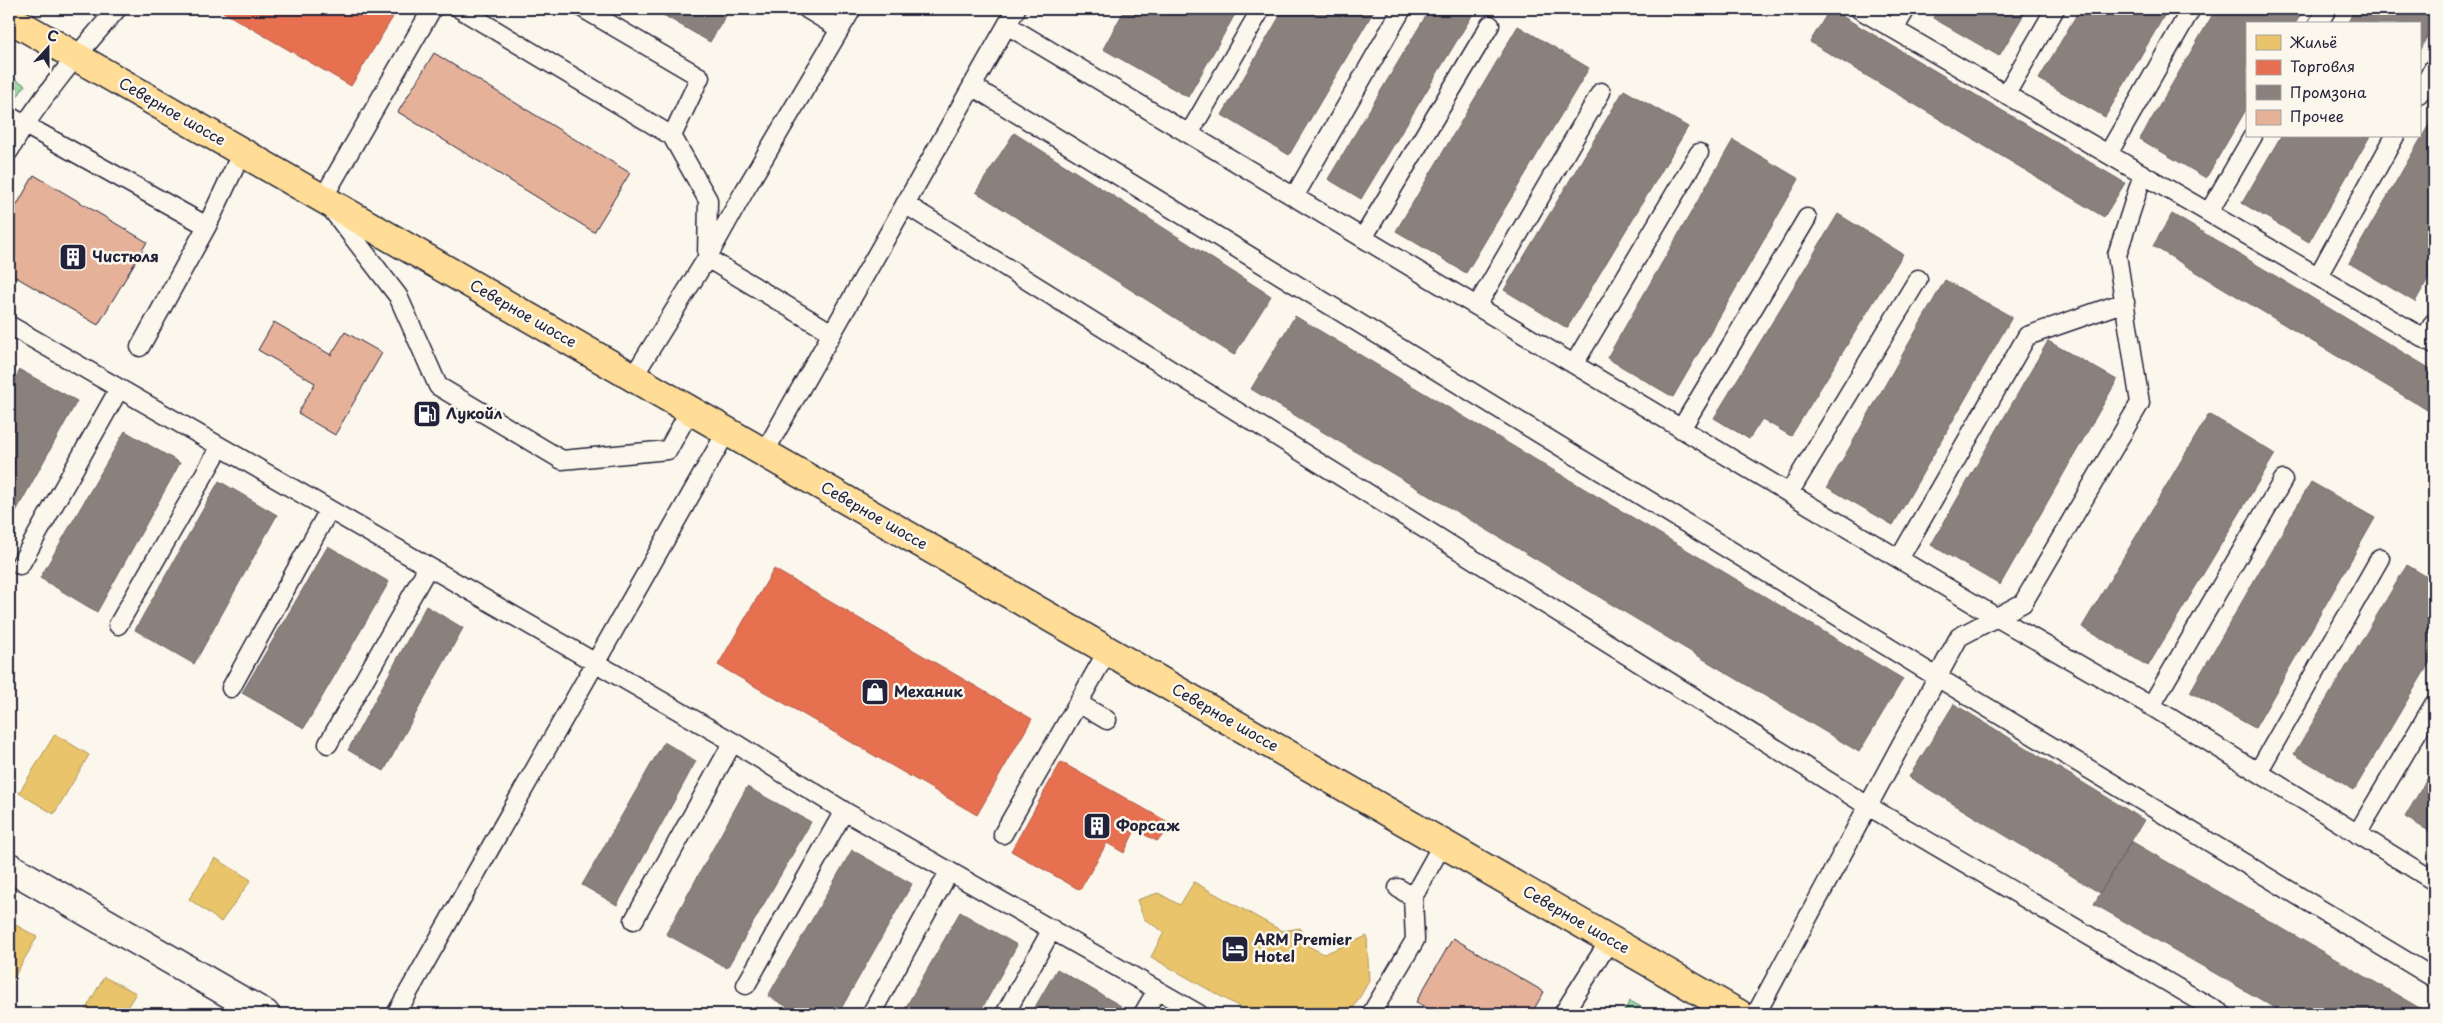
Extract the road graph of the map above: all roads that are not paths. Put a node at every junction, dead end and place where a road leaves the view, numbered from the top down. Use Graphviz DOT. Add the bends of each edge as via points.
graph roads {
  1 [pos="117,9"];
  2 [pos="432,9"];
  3 [pos="460,9"];
  4 [pos="584,9"];
  5 [pos="807,9"];
  6 [pos="852,9"];
  7 [pos="1016,9"];
  8 [pos="1261,9"];
  9 [pos="1402,9"];
  10 [pos="1859,9"];
  11 [pos="1906,9"];
  12 [pos="2055,9"];
  13 [pos="2191,9"];
  14 [pos="2327,9"];
  15 [pos="9,18"];
  16 [pos="2319,22"];
  17 [pos="1007,25"];
  18 [pos="1490,25"];
  19 [pos="840,29"];
  20 [pos="1894,29"];
  21 [pos="76,56"];
  22 [pos="2434,67"];
  23 [pos="972,86"];
  24 [pos="1601,92"];
  25 [pos="2420,92"];
  26 [pos="2006,94"];
  27 [pos="16,120"];
  28 [pos="1190,134"];
  29 [pos="672,136"];
  30 [pos="2252,138"];
  31 [pos="2395,138"];
  32 [pos="9,151"];
  33 [pos="242,152"];
  34 [pos="1699,153"];
  35 [pos="2108,154"];
  36 [pos="2143,174"];
  37 [pos="1294,197"];
  38 [pos="323,198"];
  39 [pos="905,204"];
  40 [pos="2208,212"];
  41 [pos="1807,218"];
  42 [pos="206,226"];
  43 [pos="1363,238"];
  44 [pos="708,258"];
  45 [pos="2318,276"];
  46 [pos="1918,279"];
  47 [pos="2124,302"];
  48 [pos="1476,306"];
  49 [pos="2434,322"];
  50 [pos="9,325"];
  51 [pos="832,333"];
  52 [pos="2430,341"];
  53 [pos="140,347"];
  54 [pos="1574,364"];
  55 [pos="633,377"];
  56 [pos="119,389"];
  57 [pos="690,410"];
  58 [pos="1681,429"];
  59 [pos="727,431"];
  60 [pos="220,447"];
  61 [pos="764,452"];
  62 [pos="2283,480"];
  63 [pos="1789,493"];
  64 [pos="329,510"];
  65 [pos="2380,558"];
  66 [pos="1899,559"];
  67 [pos="20,565"];
  68 [pos="428,567"];
  69 [pos="1996,617"];
  70 [pos="118,625"];
  71 [pos="1108,650"];
  72 [pos="596,664"];
  73 [pos="1937,677"];
  74 [pos="232,688"];
  75 [pos="1078,703"];
  76 [pos="2434,704"];
  77 [pos="2151,706"];
  78 [pos="1107,720"];
  79 [pos="734,742"];
  80 [pos="328,744"];
  81 [pos="2258,772"];
  82 [pos="1868,806"];
  83 [pos="844,811"];
  84 [pos="1003,834"];
  85 [pos="2357,834"];
  86 [pos="1443,843"];
  87 [pos="9,867"];
  88 [pos="950,872"];
  89 [pos="2434,881"];
  90 [pos="634,920"];
  91 [pos="1052,929"];
  92 [pos="1610,940"];
  93 [pos="2434,978"];
  94 [pos="746,985"];
  95 [pos="1157,990"];
  96 [pos="265,1014"];
  97 [pos="396,1014"];
  98 [pos="871,1014"];
  99 [pos="1006,1014"];
  100 [pos="1143,1014"];
  101 [pos="1199,1014"];
  102 [pos="1371,1014"];
  103 [pos="1563,1014"];
  104 [pos="1739,1014"];
  105 [pos="1756,1014"];
  106 [pos="2222,1014"];
  1 -- 21 [label="lane"];
  2 -- 38 [label="lane"];
  3 -- 29 [label="lane"];
  4 -- 29 [label="lane" via="700,78"];
  5 -- 19 [label="lane"];
  6 -- 19 [label="lane"];
  7 -- 17 [label="lane"];
  8 -- 28 [label="lane"];
  9 -- 37 [label="lane"];
  10 -- 20 [label="lane"];
  11 -- 20 [label="lane"];
  12 -- 26 [label="lane"];
  13 -- 35 [label="lane"];
  14 -- 16 [label="lane"];
  15 -- 21 [label="main road, Северное шоссе"];
  17 -- 23 [label="lane"];
  17 -- 28 [label="lane"];
  18 -- 43 [label="lane"];
  19 -- 44 [label="lane"];
  20 -- 26 [label="lane"];
  21 -- 27 [label="lane"];
  21 -- 33 [label="main road, Северное шоссе"];
  22 -- 25 [label="lane"];
  23 -- 39 [label="lane"];
  23 -- 73 [label="lane"];
  24 -- 48 [label="lane"];
  26 -- 35 [label="lane"];
  27 -- 32 [label="lane"];
  27 -- 42 [label="lane"];
  28 -- 37 [label="lane"];
  29 -- 44 [label="lane" via="708,200"];
  30 -- 40 [label="lane"];
  31 -- 45 [label="lane"];
  33 -- 38 [label="main road, Северное шоссе"];
  33 -- 42 [label="lane"];
  34 -- 54 [label="lane"];
  35 -- 36 [label="lane"];
  36 -- 40 [label="lane"];
  36 -- 47 [label="lane" via="2117,255"];
  37 -- 43 [label="lane"];
  38 -- 55 [label="main road, Северное шоссе"];
  38 -- 57 [label="lane" via="398,296 438,386 562,460 668,450"];
  39 -- 51 [label="lane"];
  39 -- 82 [label="lane"];
  40 -- 45 [label="lane"];
  41 -- 58 [label="lane"];
  42 -- 53 [label="lane"];
  43 -- 48 [label="lane"];
  44 -- 51 [label="lane"];
  44 -- 55 [label="lane"];
  45 -- 52 [label="lane"];
  46 -- 63 [label="lane"];
  47 -- 66 [label="lane" via="2027,336"];
  47 -- 69 [label="lane" via="2140,403 2023,603"];
  48 -- 54 [label="lane"];
  49 -- 52 [label="lane"];
  50 -- 56 [label="lane"];
  51 -- 61 [label="lane"];
  54 -- 58 [label="lane"];
  55 -- 57 [label="main road, Северное шоссе"];
  56 -- 60 [label="lane"];
  56 -- 67 [label="lane"];
  57 -- 59 [label="main road, Северное шоссе"];
  58 -- 63 [label="lane"];
  59 -- 61 [label="main road, Северное шоссе"];
  59 -- 72 [label="lane"];
  60 -- 64 [label="lane"];
  60 -- 70 [label="lane"];
  61 -- 71 [label="main road, Северное шоссе"];
  62 -- 77 [label="lane"];
  63 -- 66 [label="lane"];
  64 -- 68 [label="lane"];
  64 -- 74 [label="lane"];
  65 -- 81 [label="lane"];
  66 -- 69 [label="lane"];
  68 -- 72 [label="lane"];
  68 -- 80 [label="lane"];
  69 -- 73 [label="lane" via="1959,637"];
  69 -- 77 [label="lane"];
  71 -- 75 [label="lane"];
  71 -- 86 [label="main road, Северное шоссе"];
  72 -- 79 [label="lane"];
  72 -- 97 [label="lane"];
  73 -- 82 [label="lane"];
  73 -- 93 [label="lane"];
  75 -- 78 [label="lane"];
  75 -- 84 [label="lane"];
  76 -- 85 [label="lane"];
  77 -- 81 [label="lane"];
  79 -- 83 [label="lane"];
  79 -- 90 [label="lane"];
  81 -- 85 [label="lane"];
  82 -- 105 [label="lane"];
  82 -- 106 [label="lane"];
  83 -- 88 [label="lane"];
  83 -- 94 [label="lane"];
  85 -- 89 [label="lane"];
  86 -- 92 [label="main road, Северное шоссе"];
  86 -- 102 [label="lane" via="1406,892 1415,940"];
  87 -- 96 [label="street"];
  88 -- 91 [label="lane"];
  88 -- 98 [label="lane"];
  91 -- 95 [label="lane"];
  91 -- 99 [label="lane"];
  92 -- 103 [label="lane"];
  92 -- 104 [label="main road, Северное шоссе"];
  95 -- 100 [label="lane"];
  95 -- 101 [label="lane"];
}
